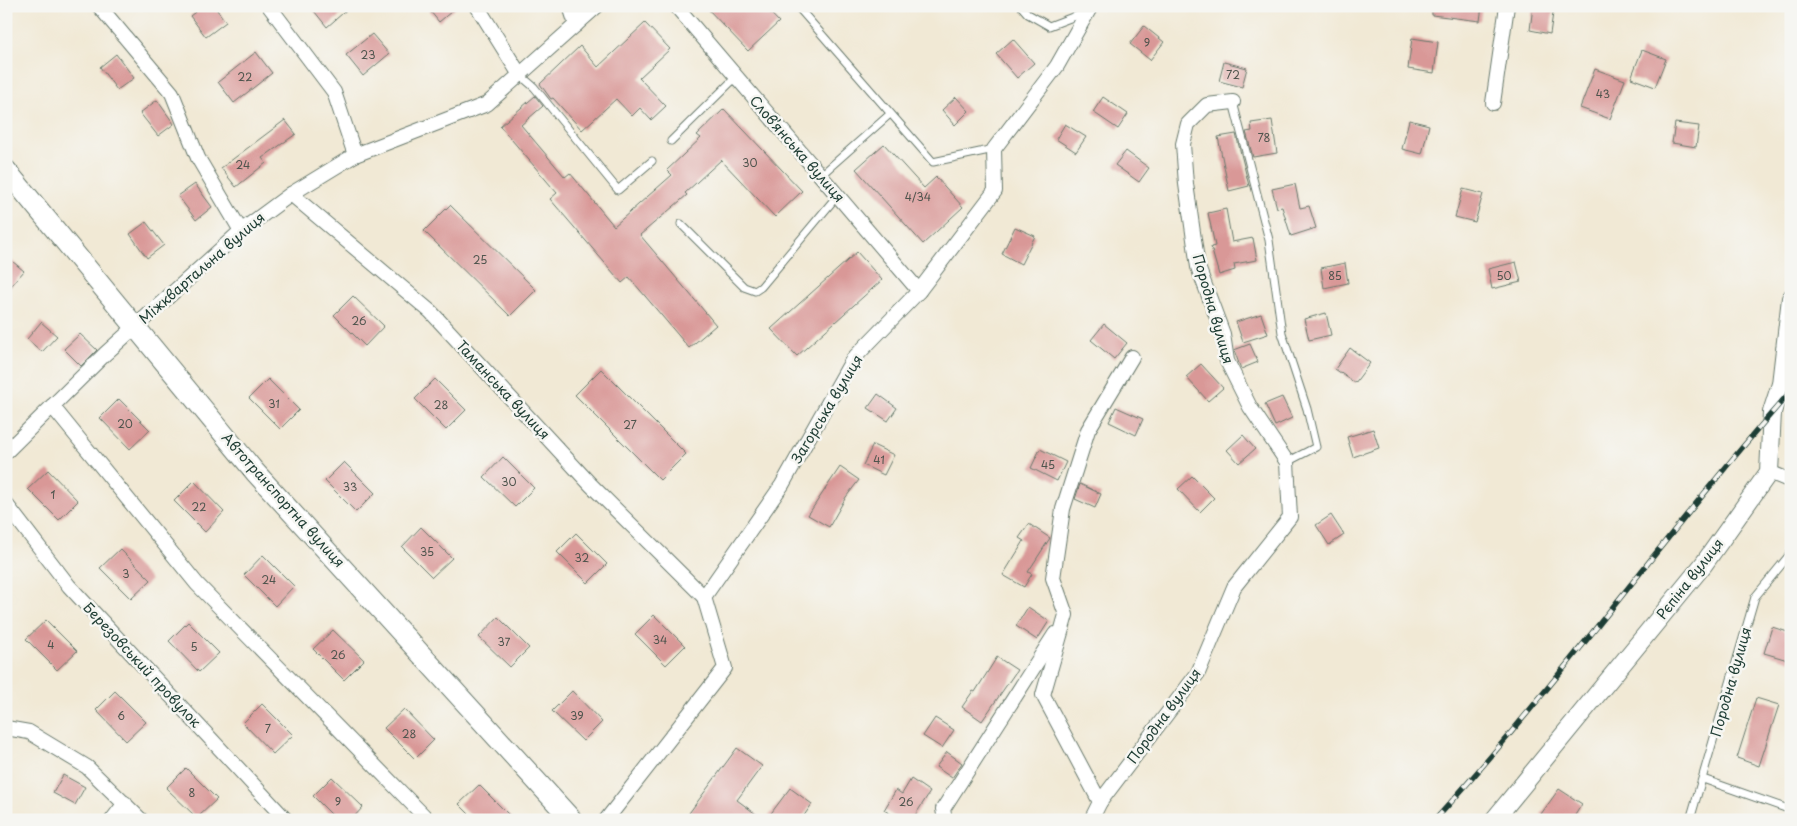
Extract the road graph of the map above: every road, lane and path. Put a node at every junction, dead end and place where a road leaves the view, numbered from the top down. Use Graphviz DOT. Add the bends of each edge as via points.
graph roads {
  1 [pos="99,6"];
  2 [pos="269,6"];
  3 [pos="477,6"];
  4 [pos="570,6"];
  5 [pos="597,6"];
  6 [pos="676,6"];
  7 [pos="797,6"];
  8 [pos="1021,6"];
  9 [pos="1507,6"];
  10 [pos="1088,8"];
  11 [pos="576,25"];
  12 [pos="520,75"];
  13 [pos="736,77"];
  14 [pos="1234,102"];
  15 [pos="1493,103"];
  16 [pos="890,114"];
  17 [pos="671,142"];
  18 [pos="994,148"];
  19 [pos="355,155"];
  20 [pos="652,160"];
  21 [pos="7,172"];
  22 [pos="820,176"];
  23 [pos="291,194"];
  24 [pos="837,196"];
  25 [pos="681,224"];
  26 [pos="240,231"];
  27 [pos="919,292"];
  28 [pos="1791,298"];
  29 [pos="134,327"];
  30 [pos="1132,357"];
  31 [pos="52,406"];
  32 [pos="6,452"];
  33 [pos="1286,462"];
  34 [pos="1769,472"];
  35 [pos="1791,481"];
  36 [pos="6,504"];
  37 [pos="1791,554"];
  38 [pos="704,597"];
  39 [pos="1066,615"];
  40 [pos="6,728"];
  41 [pos="1702,779"];
  42 [pos="1100,802"];
  43 [pos="125,803"];
  44 [pos="1791,810"];
  45 [pos="112,820"];
  46 [pos="141,820"];
  47 [pos="286,820"];
  48 [pos="428,820"];
  49 [pos="572,820"];
  50 [pos="606,820"];
  51 [pos="945,820"];
  52 [pos="1091,820"];
  53 [pos="1494,820"];
  54 [pos="1690,820"];
  1 -- 26 [label="street" via="172,93 198,158"];
  2 -- 19 [label="street" via="334,92"];
  3 -- 12 [label="street"];
  4 -- 11 [label="street"];
  5 -- 11 [label="street, Міжквартальна вулиця"];
  6 -- 13 [label="street, Слов’янська вулиця"];
  7 -- 16 [label="lane"];
  8 -- 10 [label="lane" via="1049,26"];
  9 -- 15 [label="street"];
  10 -- 18 [label="street" via="1058,66"];
  11 -- 12 [label="street, Міжквартальна вулиця"];
  12 -- 19 [label="street, Міжквартальна вулиця" via="487,104"];
  12 -- 20 [label="lane" via="534,87 618,190"];
  13 -- 17 [label="lane"];
  13 -- 22 [label="street, Слов’янська вулиця"];
  14 -- 33 [label="lane" via="1269,240 1282,333 1308,409 1316,447"];
  14 -- 33 [label="street, Породна вулиця" via="1207,106 1188,124 1183,144 1198,267 1223,334 1227,361 1250,407"];
  16 -- 18 [label="lane" via="933,162"];
  16 -- 22 [label="lane"];
  18 -- 27 [label="street, Загорська вулиця" via="995,191"];
  19 -- 23 [label="street, Міжквартальна вулиця"];
  21 -- 29 [label="main road, Автотранспортна вулиця"];
  22 -- 24 [label="street, Слов’янська вулиця"];
  23 -- 26 [label="street, Міжквартальна вулиця"];
  23 -- 38 [label="street, Таманська вулиця" via="431,312 592,485"];
  24 -- 25 [label="lane" via="755,291 744,287"];
  24 -- 27 [label="street, Слов’янська вулиця"];
  26 -- 29 [label="street, Міжквартальна вулиця"];
  27 -- 38 [label="street, Загорська вулиця" via="853,359 782,484"];
  28 -- 34 [label="street" via="1781,384 1772,412"];
  29 -- 31 [label="street, Міжквартальна вулиця"];
  29 -- 49 [label="main road, Автотранспортна вулиця" via="255,472"];
  30 -- 39 [label="street" via="1088,430 1063,509 1053,578"];
  31 -- 32 [label="street, Міжквартальна вулиця"];
  31 -- 48 [label="street" via="197,584"];
  33 -- 42 [label="street, Породна вулиця" via="1290,517 1234,587 1198,673"];
  34 -- 35 [label="street"];
  34 -- 53 [label="street, Рєпіна вулиця" via="1703,565"];
  36 -- 47 [label="street, Березовський провулок" via="69,586"];
  37 -- 41 [label="lane, Породна вулиця" via="1755,597"];
  38 -- 50 [label="street" via="725,668"];
  39 -- 42 [label="street" via="1043,695"];
  39 -- 51 [label="street" via="943,809"];
  40 -- 43 [label="street" via="29,732 87,766"];
  41 -- 44 [label="lane"];
  41 -- 54 [label="lane, Породна вулиця"];
  42 -- 52 [label="street, Породна вулиця"];
  43 -- 45 [label="street"];
  43 -- 46 [label="street"];
}
